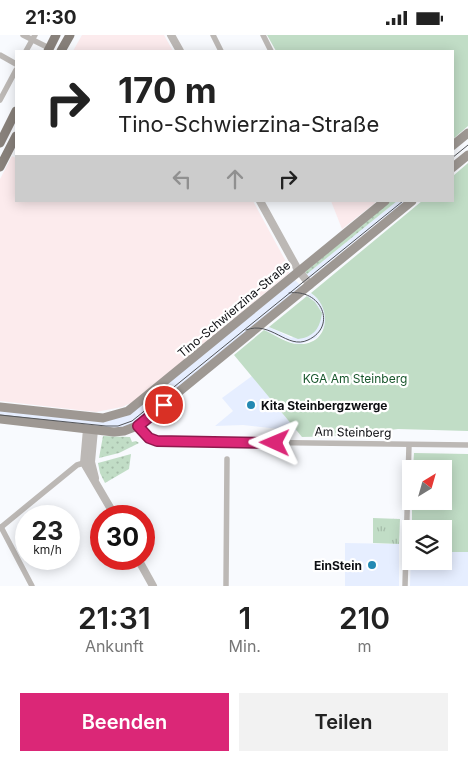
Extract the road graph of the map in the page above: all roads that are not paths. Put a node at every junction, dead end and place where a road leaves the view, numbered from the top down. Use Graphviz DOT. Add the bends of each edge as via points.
graph roads {
  1 [pos="23,35"];
  2 [pos="56,35"];
  3 [pos="70,35"];
  4 [pos="171,35"];
  5 [pos="213,35"];
  6 [pos="263,35"];
  7 [pos="34,37"];
  8 [pos="27,50"];
  9 [pos="49,50"];
  10 [pos="62,50"];
  11 [pos="179,50"];
  12 [pos="220,50"];
  13 [pos="270,50"];
  14 [pos="0,55"];
  15 [pos="15,63"];
  16 [pos="15,71"];
  17 [pos="0,100"];
  18 [pos="15,113"];
  19 [pos="468,133"];
  20 [pos="15,138"];
  21 [pos="0,143"];
  22 [pos="454,144"];
  23 [pos="468,155"];
  24 [pos="454,166"];
  25 [pos="0,167"];
  26 [pos="261,202"];
  27 [pos="384,202"];
  28 [pos="411,202"];
  29 [pos="299,272"];
  30 [pos="310,285"];
  31 [pos="0,407"];
  32 [pos="0,419"];
  33 [pos="90,425"];
  34 [pos="138,426"];
  35 [pos="409,445"];
  36 [pos="468,445"];
  37 [pos="226,459"];
  38 [pos="87,462"];
  39 [pos="109,505"];
  40 [pos="0,528"];
  41 [pos="144,570"];
  42 [pos="32,586"];
  43 [pos="153,586"];
  44 [pos="226,586"];
  45 [pos="405,586"];
  1 -- 7 [label="street"];
  2 -- 9 [label="main road"];
  3 -- 10 [label="main road"];
  4 -- 11 [label="street"];
  5 -- 12 [label="street"];
  6 -- 13 [label="street"];
  7 -- 8 [label="street"];
  7 -- 9 [label="street"];
  14 -- 15 [label="street"];
  16 -- 17 [label="street"];
  18 -- 21 [label="main road"];
  19 -- 22 [label="main road"];
  20 -- 25 [label="main road"];
  23 -- 24 [label="main road"];
  26 -- 29 [label="street"];
  27 -- 29 [label="main road, Tino-Schwierzina-Straße"];
  28 -- 30 [label="main road"];
  29 -- 30 [label="street"];
  29 -- 33 [label="main road, Tino-Schwierzina-Straße" via="134,407"];
  30 -- 34 [label="main road"];
  31 -- 33 [label="main road"];
  32 -- 33 [label="main road"];
  33 -- 34 [label="main road" via="123,432"];
  33 -- 38 [label="street"];
  34 -- 35 [label="street, Am Steinberg" via="149,438 157,441"];
  35 -- 36 [label="street, Am Steinberg"];
  35 -- 45 [label="street"];
  37 -- 44 [label="street"];
  38 -- 39 [label="street"];
  38 -- 40 [label="street" via="77,465"];
  40 -- 42 [label="street"];
  41 -- 43 [label="street"];
}
